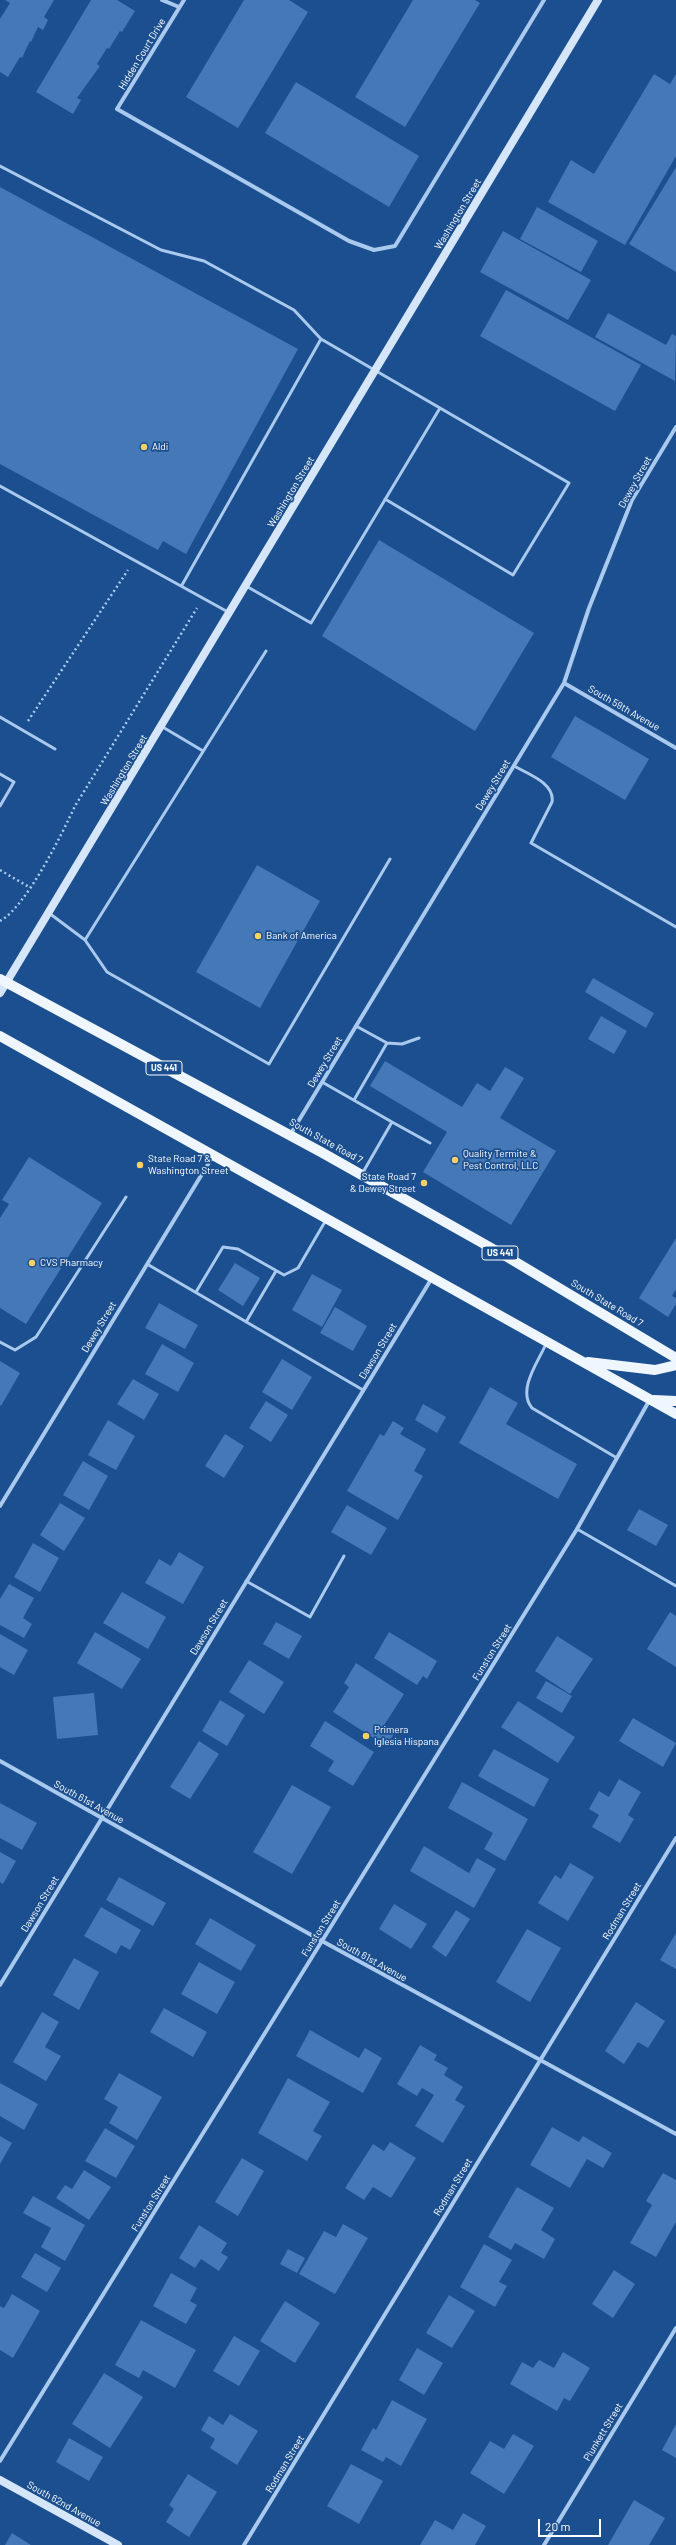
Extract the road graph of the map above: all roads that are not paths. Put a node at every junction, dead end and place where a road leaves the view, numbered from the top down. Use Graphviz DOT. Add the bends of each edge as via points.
graph roads {
  1 [pos="162,0"];
  2 [pos="184,0"];
  3 [pos="544,0"];
  4 [pos="598,0"];
  5 [pos="179,7"];
  6 [pos="0,166"];
  7 [pos="321,339"];
  8 [pos="376,369"];
  9 [pos="440,408"];
  10 [pos="676,427"];
  11 [pos="0,486"];
  12 [pos="386,499"];
  13 [pos="182,585"];
  14 [pos="246,586"];
  15 [pos="230,612"];
  16 [pos="266,651"];
  17 [pos="564,683"];
  18 [pos="0,717"];
  19 [pos="161,726"];
  20 [pos="676,748"];
  21 [pos="55,749"];
  22 [pos="203,751"];
  23 [pos="514,766"];
  24 [pos="0,774"];
  25 [pos="0,806"];
  26 [pos="390,859"];
  27 [pos="49,913"];
  28 [pos="676,927"];
  29 [pos="85,940"];
  30 [pos="3,981"];
  31 [pos="0,994"];
  32 [pos="356,1026"];
  33 [pos="0,1036"];
  34 [pos="419,1038"];
  35 [pos="387,1043"];
  36 [pos="322,1082"];
  37 [pos="354,1100"];
  38 [pos="392,1122"];
  39 [pos="290,1135"];
  40 [pos="430,1143"];
  41 [pos="213,1156"];
  42 [pos="361,1175"];
  43 [pos="126,1197"];
  44 [pos="327,1220"];
  45 [pos="147,1264"];
  46 [pos="276,1271"];
  47 [pos="432,1278"];
  48 [pos="196,1292"];
  49 [pos="246,1322"];
  50 [pos="0,1342"];
  51 [pos="546,1343"];
  52 [pos="676,1358"];
  53 [pos="582,1361"];
  54 [pos="676,1366"];
  55 [pos="363,1390"];
  56 [pos="650,1400"];
  57 [pos="676,1401"];
  58 [pos="676,1414"];
  59 [pos="617,1458"];
  60 [pos="0,1506"];
  61 [pos="577,1528"];
  62 [pos="344,1556"];
  63 [pos="246,1581"];
  64 [pos="676,1586"];
  65 [pos="0,1761"];
  66 [pos="102,1818"];
  67 [pos="676,1838"];
  68 [pos="322,1942"];
  69 [pos="0,1985"];
  70 [pos="540,2060"];
  71 [pos="676,2134"];
  72 [pos="676,2328"];
  73 [pos="0,2461"];
  74 [pos="0,2480"];
  75 [pos="118,2545"];
  76 [pos="244,2545"];
  77 [pos="544,2545"];
  1 -- 5 [label="street"];
  2 -- 5 [label="street, Hidden Court Drive"];
  3 -- 5 [label="street, Hidden Court Drive" via="395,246 374,250 349,241 118,109"];
  4 -- 8 [label="street, Washington Street"];
  6 -- 7 [label="lane" via="161,250 204,261 294,310"];
  7 -- 8 [label="lane"];
  7 -- 13 [label="lane"];
  8 -- 9 [label="lane"];
  8 -- 14 [label="street, Washington Street"];
  9 -- 12 [label="lane"];
  9 -- 12 [label="lane" via="569,482 513,575"];
  10 -- 17 [label="street, Dewey Street" via="632,500 589,608"];
  11 -- 13 [label="lane"];
  12 -- 14 [label="lane" via="311,623"];
  13 -- 15 [label="lane"];
  14 -- 15 [label="street, Washington Street"];
  15 -- 19 [label="street, Washington Street"];
  16 -- 22 [label="lane"];
  17 -- 20 [label="street, South 59th Avenue"];
  17 -- 23 [label="street, Dewey Street"];
  18 -- 21 [label="lane"];
  19 -- 22 [label="lane"];
  19 -- 27 [label="street, Washington Street"];
  22 -- 29 [label="lane"];
  23 -- 28 [label="lane" via="549,787 553,794 552,802 531,843"];
  23 -- 32 [label="street, Dewey Street"];
  24 -- 25 [label="lane" via="14,782"];
  26 -- 29 [label="lane" via="269,1064 107,972"];
  27 -- 29 [label="lane"];
  27 -- 30 [label="street, Washington Street"];
  30 -- 31 [label="street, Washington Street"];
  30 -- 39 [label="main road, South State Road 7 / US 441"];
  32 -- 35 [label="lane"];
  32 -- 36 [label="street, Dewey Street"];
  33 -- 41 [label="main road"];
  34 -- 35 [label="lane" via="402,1044"];
  35 -- 37 [label="lane"];
  36 -- 37 [label="lane"];
  36 -- 39 [label="street, Dewey Street"];
  37 -- 38 [label="lane"];
  38 -- 40 [label="lane"];
  38 -- 42 [label="lane"];
  39 -- 42 [label="main road, South State Road 7 / US 441"];
  41 -- 44 [label="main road"];
  41 -- 45 [label="street, Dewey Street"];
  42 -- 52 [label="main road, South State Road 7 / US 441" via="509,1258"];
  43 -- 50 [label="lane" via="36,1337 15,1350"];
  44 -- 46 [label="lane" via="298,1268 284,1275"];
  44 -- 47 [label="main road"];
  45 -- 48 [label="lane"];
  45 -- 60 [label="street, Dewey Street"];
  46 -- 48 [label="lane" via="238,1249 223,1247"];
  46 -- 49 [label="lane"];
  47 -- 51 [label="main road"];
  47 -- 55 [label="street, Dawson Street"];
  48 -- 49 [label="lane"];
  49 -- 55 [label="lane"];
  51 -- 53 [label="main road"];
  51 -- 59 [label="lane" via="526,1387 527,1402 532,1408"];
  53 -- 54 [label="main road" via="656,1370"];
  53 -- 56 [label="main road"];
  55 -- 63 [label="street, Dawson Street"];
  56 -- 57 [label="main road"];
  56 -- 58 [label="main road"];
  56 -- 59 [label="street, Funston Street"];
  59 -- 61 [label="street, Funston Street"];
  61 -- 64 [label="lane"];
  61 -- 68 [label="street, Funston Street"];
  62 -- 63 [label="lane" via="310,1617"];
  63 -- 66 [label="street, Dawson Street"];
  65 -- 66 [label="street, South 61st Avenue"];
  66 -- 68 [label="street, South 61st Avenue"];
  66 -- 69 [label="street, Dawson Street"];
  67 -- 70 [label="street, Rodman Street"];
  68 -- 70 [label="street, South 61st Avenue"];
  68 -- 73 [label="street, Funston Street"];
  70 -- 71 [label="street, South 61st Avenue"];
  70 -- 76 [label="street, Rodman Street"];
  72 -- 77 [label="street, Plunkett Street"];
  74 -- 75 [label="street, South 62nd Avenue"];
}
